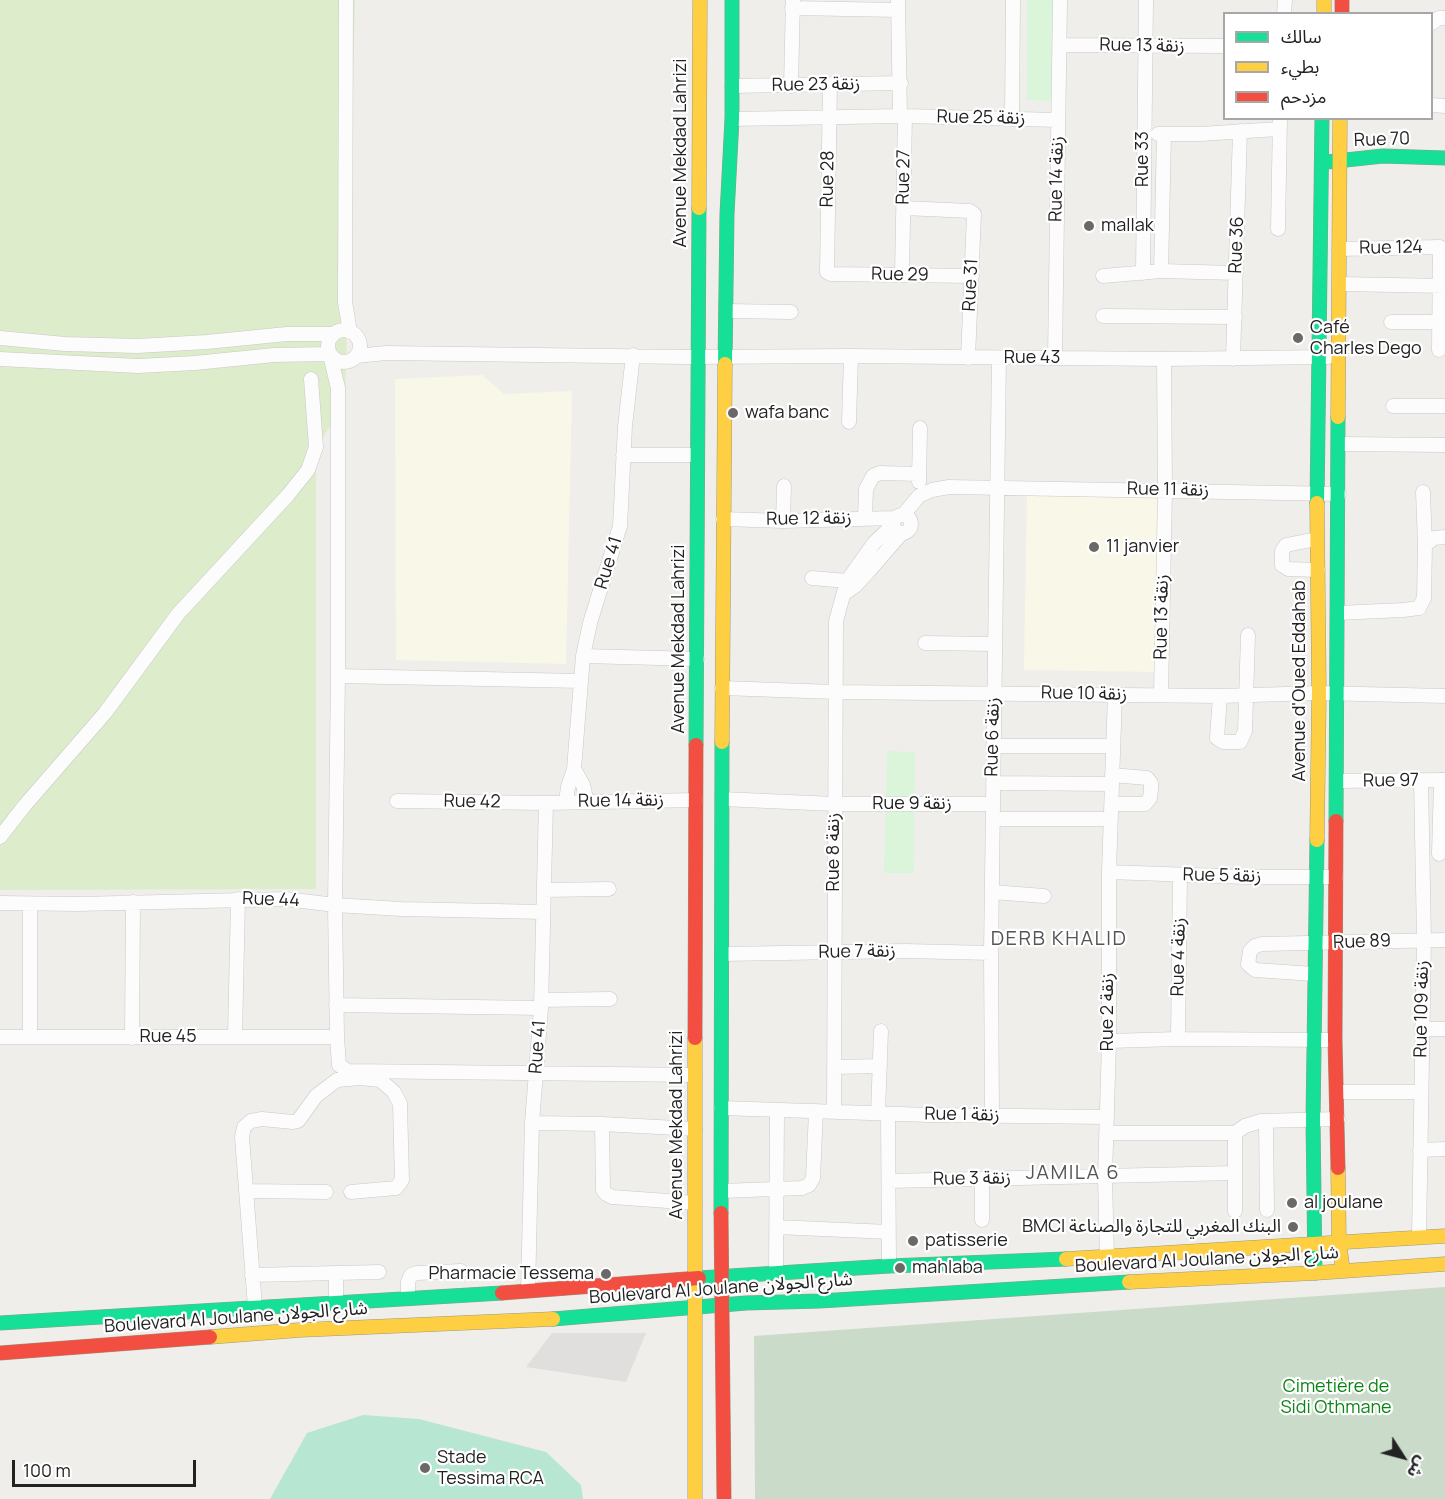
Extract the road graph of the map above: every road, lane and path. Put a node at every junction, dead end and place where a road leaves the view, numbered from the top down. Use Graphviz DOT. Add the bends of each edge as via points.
graph roads {
  1 [pos="346,0"];
  2 [pos="700,0"];
  3 [pos="732,0"];
  4 [pos="1013,0"];
  5 [pos="1060,0"];
  6 [pos="1146,0"];
  7 [pos="793,4"];
  8 [pos="898,5"];
  9 [pos="1060,45"];
  10 [pos="1144,46"];
  11 [pos="1223,46"];
  12 [pos="901,84"];
  13 [pos="830,85"];
  14 [pos="732,86"];
  15 [pos="790,86"];
  16 [pos="903,116"];
  17 [pos="829,118"];
  18 [pos="1012,118"];
  19 [pos="732,119"];
  20 [pos="1057,120"];
  21 [pos="1322,120"];
  22 [pos="1340,120"];
  23 [pos="1279,124"];
  24 [pos="1240,131"];
  25 [pos="1143,134"];
  26 [pos="1164,134"];
  27 [pos="1445,158"];
  28 [pos="1339,160"];
  29 [pos="1321,164"];
  30 [pos="904,208"];
  31 [pos="1278,229"];
  32 [pos="1339,249"];
  33 [pos="1161,272"];
  34 [pos="828,273"];
  35 [pos="1143,273"];
  36 [pos="1236,273"];
  37 [pos="902,274"];
  38 [pos="972,276"];
  39 [pos="1103,276"];
  40 [pos="1340,284"];
  41 [pos="1442,286"];
  42 [pos="727,311"];
  43 [pos="791,312"];
  44 [pos="1103,316"];
  45 [pos="1235,317"];
  46 [pos="1391,322"];
  47 [pos="1438,322"];
  48 [pos="344,334"];
  49 [pos="0,338"];
  50 [pos="1439,350"];
  51 [pos="386,353"];
  52 [pos="330,354"];
  53 [pos="633,355"];
  54 [pos="851,356"];
  55 [pos="698,357"];
  56 [pos="725,357"];
  57 [pos="1339,357"];
  58 [pos="968,358"];
  59 [pos="999,358"];
  60 [pos="1055,358"];
  61 [pos="1319,358"];
  62 [pos="0,359"];
  63 [pos="351,359"];
  64 [pos="1164,359"];
  65 [pos="1233,359"];
  66 [pos="311,379"];
  67 [pos="338,388"];
  68 [pos="1393,406"];
  69 [pos="1445,406"];
  70 [pos="849,422"];
  71 [pos="920,428"];
  72 [pos="1339,444"];
  73 [pos="1445,445"];
  74 [pos="623,455"];
  75 [pos="697,455"];
  76 [pos="919,474"];
  77 [pos="784,486"];
  78 [pos="997,487"];
  79 [pos="1165,490"];
  80 [pos="1423,492"];
  81 [pos="1317,493"];
  82 [pos="1339,494"];
  83 [pos="919,496"];
  84 [pos="865,518"];
  85 [pos="723,519"];
  86 [pos="783,521"];
  87 [pos="898,523"];
  88 [pos="1445,537"];
  89 [pos="1317,539"];
  90 [pos="1425,545"];
  91 [pos="1318,570"];
  92 [pos="812,578"];
  93 [pos="849,587"];
  94 [pos="1338,613"];
  95 [pos="1248,635"];
  96 [pos="925,643"];
  97 [pos="994,644"];
  98 [pos="583,656"];
  99 [pos="697,658"];
  100 [pos="338,676"];
  101 [pos="581,681"];
  102 [pos="723,688"];
  103 [pos="835,692"];
  104 [pos="994,692"];
  105 [pos="1319,693"];
  106 [pos="1115,694"];
  107 [pos="1338,694"];
  108 [pos="1161,695"];
  109 [pos="1220,696"];
  110 [pos="1246,696"];
  111 [pos="1445,696"];
  112 [pos="993,746"];
  113 [pos="1113,746"];
  114 [pos="574,769"];
  115 [pos="1112,779"];
  116 [pos="1421,780"];
  117 [pos="1443,780"];
  118 [pos="1337,781"];
  119 [pos="993,783"];
  120 [pos="722,799"];
  121 [pos="696,800"];
  122 [pos="398,801"];
  123 [pos="566,802"];
  124 [pos="587,802"];
  125 [pos="546,803"];
  126 [pos="834,804"];
  127 [pos="993,804"];
  128 [pos="1112,804"];
  129 [pos="993,819"];
  130 [pos="1111,819"];
  131 [pos="0,837"];
  132 [pos="1422,854"];
  133 [pos="1442,854"];
  134 [pos="1109,872"];
  135 [pos="1180,875"];
  136 [pos="1336,877"];
  137 [pos="1315,878"];
  138 [pos="544,890"];
  139 [pos="609,890"];
  140 [pos="992,892"];
  141 [pos="1044,896"];
  142 [pos="238,899"];
  143 [pos="133,902"];
  144 [pos="0,903"];
  145 [pos="30,904"];
  146 [pos="335,905"];
  147 [pos="543,912"];
  148 [pos="1424,939"];
  149 [pos="1445,940"];
  150 [pos="1314,944"];
  151 [pos="1335,944"];
  152 [pos="834,952"];
  153 [pos="991,953"];
  154 [pos="722,954"];
  155 [pos="1314,974"];
  156 [pos="610,999"];
  157 [pos="541,1004"];
  158 [pos="336,1005"];
  159 [pos="1421,1029"];
  160 [pos="1445,1029"];
  161 [pos="881,1031"];
  162 [pos="30,1036"];
  163 [pos="0,1037"];
  164 [pos="235,1037"];
  165 [pos="337,1037"];
  166 [pos="132,1038"];
  167 [pos="1178,1039"];
  168 [pos="1315,1040"];
  169 [pos="1335,1040"];
  170 [pos="1109,1041"];
  171 [pos="880,1066"];
  172 [pos="834,1067"];
  173 [pos="536,1073"];
  174 [pos="695,1075"];
  175 [pos="1337,1092"];
  176 [pos="1420,1092"];
  177 [pos="721,1108"];
  178 [pos="777,1110"];
  179 [pos="816,1111"];
  180 [pos="834,1112"];
  181 [pos="883,1113"];
  182 [pos="992,1115"];
  183 [pos="1107,1117"];
  184 [pos="1338,1119"];
  185 [pos="1313,1120"];
  186 [pos="1266,1121"];
  187 [pos="532,1123"];
  188 [pos="602,1124"];
  189 [pos="695,1129"];
  190 [pos="1106,1133"];
  191 [pos="1235,1133"];
  192 [pos="1445,1149"];
  193 [pos="1420,1150"];
  194 [pos="1235,1173"];
  195 [pos="1105,1177"];
  196 [pos="982,1179"];
  197 [pos="889,1181"];
  198 [pos="777,1190"];
  199 [pos="246,1191"];
  200 [pos="326,1191"];
  201 [pos="721,1191"];
  202 [pos="351,1192"];
  203 [pos="695,1203"];
  204 [pos="1267,1210"];
  205 [pos="1235,1211"];
  206 [pos="982,1220"];
  207 [pos="777,1227"];
  208 [pos="889,1232"];
  209 [pos="1445,1236"];
  210 [pos="1419,1237"];
  211 [pos="1339,1242"];
  212 [pos="1315,1243"];
  213 [pos="1107,1258"];
  214 [pos="1445,1264"];
  215 [pos="889,1266"];
  216 [pos="461,1271"];
  217 [pos="1343,1271"];
  218 [pos="379,1272"];
  219 [pos="776,1272"];
  220 [pos="1315,1273"];
  221 [pos="336,1274"];
  222 [pos="252,1275"];
  223 [pos="721,1276"];
  224 [pos="694,1277"];
  225 [pos="528,1291"];
  226 [pos="408,1298"];
  227 [pos="336,1302"];
  228 [pos="723,1306"];
  229 [pos="255,1307"];
  230 [pos="695,1308"];
  231 [pos="0,1323"];
  232 [pos="0,1353"];
  233 [pos="695,1499"];
  234 [pos="724,1499"];
  1 -- 48 [label="street"];
  2 -- 55 [label="main road, Avenue Mekdad Lahrizi"];
  3 -- 14 [label="main road"];
  4 -- 18 [label="street"];
  5 -- 9 [label="street, Rue 14 زنقة"];
  6 -- 10 [label="street"];
  7 -- 8 [label="street"];
  7 -- 15 [label="street"];
  8 -- 12 [label="street, Rue 27"];
  9 -- 10 [label="street, Rue 13 زنقة"];
  9 -- 20 [label="street, Rue 14 زنقة"];
  10 -- 11 [label="street, Rue 13 زنقة"];
  10 -- 25 [label="street, Rue 33"];
  12 -- 13 [label="street, Rue 23 زنقة"];
  12 -- 16 [label="street, Rue 27"];
  13 -- 15 [label="street, Rue 23 زنقة"];
  13 -- 17 [label="street, Rue 28"];
  14 -- 15 [label="street, Rue 23 زنقة"];
  14 -- 19 [label="main road"];
  16 -- 17 [label="street, Rue 25 زنقة"];
  16 -- 18 [label="street, Rue 25 زنقة"];
  16 -- 30 [label="street, Rue 27"];
  17 -- 19 [label="street, Rue 25 زنقة"];
  17 -- 34 [label="street, Rue 28"];
  18 -- 20 [label="street, Rue 25 زنقة"];
  19 -- 42 [label="main road"];
  20 -- 60 [label="street, Rue 14 زنقة"];
  21 -- 29 [label="main road, Avenue d'Oued Eddahab"];
  22 -- 28 [label="main road, Avenue d'Oued Eddahab"];
  23 -- 24 [label="street"];
  23 -- 31 [label="street"];
  24 -- 26 [label="street"];
  24 -- 36 [label="street, Rue 36"];
  25 -- 26 [label="street"];
  25 -- 35 [label="street, Rue 33"];
  26 -- 33 [label="street, Rue 33"];
  27 -- 28 [label="main road, Rue 70" via="1383,156"];
  28 -- 29 [label="main road, Rue 70"];
  28 -- 32 [label="main road, Avenue d'Oued Eddahab"];
  29 -- 61 [label="main road, Avenue d'Oued Eddahab"];
  30 -- 37 [label="street, Rue 27"];
  30 -- 38 [label="street, Rue 31" via="974,212"];
  32 -- 40 [label="main road, Avenue d'Oued Eddahab"];
  32 -- 41 [label="street, Rue 124" via="1440,247"];
  33 -- 35 [label="street"];
  33 -- 36 [label="street"];
  34 -- 37 [label="street, Rue 29"];
  35 -- 39 [label="street"];
  36 -- 45 [label="street, Rue 36"];
  37 -- 38 [label="street, Rue 29"];
  38 -- 58 [label="street, Rue 31"];
  40 -- 41 [label="street"];
  40 -- 57 [label="main road, Avenue d'Oued Eddahab"];
  41 -- 47 [label="street, Rue 124"];
  42 -- 43 [label="street"];
  42 -- 56 [label="main road"];
  44 -- 45 [label="street"];
  45 -- 65 [label="street, Rue 36"];
  46 -- 47 [label="street"];
  47 -- 50 [label="street, Rue 124"];
  48 -- 49 [label="street" via="287,333 136,346"];
  48 -- 51 [label="street"];
  48 -- 52 [label="street" via="328,345"];
  48 -- 63 [label="street" via="359,347"];
  51 -- 53 [label="street, Rue 43"];
  51 -- 63 [label="street, Rue 43"];
  52 -- 62 [label="street" via="138,366"];
  52 -- 63 [label="street" via="338,361"];
  52 -- 67 [label="street"];
  53 -- 55 [label="street, Rue 43"];
  53 -- 74 [label="street, Rue 41"];
  54 -- 56 [label="street, Rue 43"];
  54 -- 58 [label="street, Rue 43"];
  54 -- 70 [label="street"];
  55 -- 56 [label="street, Rue 43"];
  55 -- 75 [label="main road, Avenue Mekdad Lahrizi"];
  56 -- 85 [label="main road"];
  57 -- 61 [label="street, Rue 43"];
  57 -- 72 [label="main road, Avenue d'Oued Eddahab"];
  58 -- 59 [label="street, Rue 43"];
  59 -- 60 [label="street, Rue 43"];
  59 -- 78 [label="street, Rue 6 زنقة"];
  60 -- 64 [label="street, Rue 43"];
  61 -- 65 [label="street, Rue 43"];
  61 -- 81 [label="main road, Avenue d'Oued Eddahab"];
  63 -- 67 [label="street"];
  64 -- 65 [label="street, Rue 43"];
  64 -- 79 [label="street, Rue 13 زنقة"];
  66 -- 131 [label="street" via="316,447 308,470 178,614 105,713"];
  67 -- 100 [label="street"];
  68 -- 69 [label="street"];
  71 -- 76 [label="street"];
  72 -- 73 [label="street"];
  72 -- 82 [label="main road, Avenue d'Oued Eddahab"];
  74 -- 75 [label="street"];
  74 -- 98 [label="street, Rue 41" via="620,526"];
  75 -- 99 [label="main road, Avenue Mekdad Lahrizi"];
  76 -- 83 [label="street"];
  76 -- 84 [label="street" via="873,476 866,489"];
  77 -- 86 [label="street"];
  78 -- 79 [label="street, Rue 11 زنقة"];
  78 -- 83 [label="street" via="949,487"];
  78 -- 97 [label="street, Rue 6 زنقة"];
  79 -- 81 [label="street, Rue 11 زنقة"];
  79 -- 108 [label="street, Rue 13 زنقة"];
  80 -- 90 [label="street"];
  81 -- 82 [label="street, Rue 11 زنقة"];
  81 -- 89 [label="main road, Avenue d'Oued Eddahab"];
  82 -- 94 [label="main road, Avenue d'Oued Eddahab"];
  83 -- 87 [label="street, Rue 8 زنقة"];
  84 -- 86 [label="street, Rue 12 زنقة"];
  84 -- 87 [label="street, Rue 12 زنقة"];
  85 -- 86 [label="street, Rue 12 زنقة"];
  85 -- 102 [label="main road"];
  87 -- 93 [label="street, Rue 8 زنقة" via="882,557"];
  88 -- 90 [label="street" via="1434,538"];
  89 -- 91 [label="main road, Avenue d'Oued Eddahab"];
  89 -- 91 [label="street" via="1286,545 1282,564"];
  90 -- 94 [label="street" via="1424,598 1419,608"];
  91 -- 105 [label="main road, Avenue d'Oued Eddahab"];
  92 -- 93 [label="street"];
  93 -- 103 [label="street, Rue 8 زنقة" via="836,621"];
  94 -- 107 [label="main road, Avenue d'Oued Eddahab"];
  95 -- 110 [label="street"];
  96 -- 97 [label="street"];
  97 -- 104 [label="street, Rue 6 زنقة"];
  98 -- 99 [label="street"];
  98 -- 101 [label="street, Rue 41"];
  99 -- 121 [label="main road, Avenue Mekdad Lahrizi"];
  100 -- 101 [label="street"];
  100 -- 146 [label="street"];
  101 -- 114 [label="street, Rue 41"];
  102 -- 103 [label="street, Rue 10 زنقة"];
  102 -- 120 [label="main road"];
  103 -- 104 [label="street, Rue 10 زنقة"];
  103 -- 126 [label="street, Rue 8 زنقة"];
  104 -- 106 [label="street, Rue 10 زنقة"];
  104 -- 112 [label="street, Rue 6 زنقة"];
  105 -- 107 [label="street, Rue 10 زنقة"];
  105 -- 110 [label="street, Rue 10 زنقة"];
  105 -- 137 [label="main road, Avenue d'Oued Eddahab"];
  106 -- 108 [label="street, Rue 10 زنقة"];
  106 -- 113 [label="street, Rue 2 زنقة"];
  107 -- 111 [label="street, Rue 10 زنقة"];
  107 -- 118 [label="main road, Avenue d'Oued Eddahab"];
  108 -- 109 [label="street, Rue 10 زنقة"];
  109 -- 110 [label="street, Rue 10 زنقة"];
  109 -- 110 [label="street" via="1216,738 1236,743 1245,731"];
  112 -- 113 [label="street"];
  112 -- 119 [label="street, Rue 6 زنقة"];
  113 -- 115 [label="street, Rue 2 زنقة"];
  114 -- 123 [label="street, Rue 41"];
  114 -- 124 [label="street, Rue 41"];
  115 -- 119 [label="street"];
  115 -- 128 [label="street, Rue 2 زنقة"];
  115 -- 128 [label="street" via="1143,777 1151,783 1150,798 1145,804"];
  116 -- 117 [label="street, Rue 97"];
  116 -- 118 [label="street, Rue 97"];
  116 -- 132 [label="street, Rue 109 زنقة"];
  117 -- 133 [label="street"];
  118 -- 136 [label="main road, Avenue d'Oued Eddahab"];
  119 -- 127 [label="street, Rue 6 زنقة"];
  120 -- 126 [label="street, Rue 9 زنقة"];
  120 -- 154 [label="main road"];
  121 -- 124 [label="street, Rue 14 زنقة"];
  121 -- 174 [label="main road, Avenue Mekdad Lahrizi"];
  122 -- 125 [label="street, Rue 42"];
  123 -- 124 [label="street, Rue 14 زنقة"];
  123 -- 125 [label="street, Rue 14 زنقة"];
  125 -- 138 [label="street, Rue 41"];
  126 -- 127 [label="street, Rue 9 زنقة"];
  126 -- 152 [label="street, Rue 8 زنقة"];
  127 -- 129 [label="street, Rue 6 زنقة"];
  128 -- 130 [label="street, Rue 2 زنقة"];
  129 -- 130 [label="street"];
  129 -- 140 [label="street, Rue 6 زنقة"];
  130 -- 134 [label="street, Rue 2 زنقة"];
  132 -- 133 [label="street"];
  132 -- 148 [label="street, Rue 109 زنقة"];
  134 -- 135 [label="street, Rue 5 زنقة"];
  134 -- 170 [label="street, Rue 2 زنقة"];
  135 -- 137 [label="street, Rue 5 زنقة"];
  135 -- 167 [label="street, Rue 4 زنقة"];
  136 -- 137 [label="street, Rue 5 زنقة"];
  136 -- 151 [label="main road, Avenue d'Oued Eddahab"];
  137 -- 150 [label="main road, Avenue d'Oued Eddahab"];
  138 -- 139 [label="street"];
  138 -- 147 [label="street, Rue 41"];
  140 -- 141 [label="street"];
  140 -- 153 [label="street, Rue 6 زنقة"];
  142 -- 143 [label="street, Rue 44"];
  142 -- 146 [label="street, Rue 44"];
  142 -- 164 [label="street"];
  143 -- 145 [label="street, Rue 44"];
  143 -- 166 [label="street"];
  144 -- 145 [label="street, Rue 44"];
  145 -- 162 [label="street"];
  146 -- 147 [label="street, Rue 44"];
  146 -- 158 [label="street"];
  147 -- 157 [label="street, Rue 41"];
  148 -- 149 [label="street, Rue 89"];
  148 -- 151 [label="street, Rue 89"];
  148 -- 159 [label="street, Rue 109 زنقة"];
  150 -- 151 [label="street, Rue 89"];
  150 -- 155 [label="main road, Avenue d'Oued Eddahab"];
  150 -- 155 [label="street, Rue 89" via="1262,944 1255,946 1248,958 1248,964 1255,970"];
  151 -- 169 [label="main road, Avenue d'Oued Eddahab"];
  152 -- 153 [label="street, Rue 7 زنقة"];
  152 -- 154 [label="street, Rue 7 زنقة"];
  152 -- 172 [label="street, Rue 8 زنقة"];
  153 -- 182 [label="street, Rue 6 زنقة"];
  154 -- 177 [label="main road"];
  155 -- 168 [label="main road, Avenue d'Oued Eddahab"];
  156 -- 157 [label="street"];
  157 -- 158 [label="street"];
  157 -- 173 [label="street, Rue 41"];
  158 -- 165 [label="street"];
  159 -- 160 [label="street"];
  159 -- 176 [label="street, Rue 109 زنقة"];
  161 -- 171 [label="street"];
  162 -- 163 [label="street, Rue 45"];
  162 -- 166 [label="street, Rue 45"];
  164 -- 165 [label="street, Rue 45"];
  164 -- 166 [label="street, Rue 45"];
  165 -- 173 [label="street" via="339,1065 348,1071"];
  167 -- 168 [label="street"];
  167 -- 170 [label="street"];
  168 -- 169 [label="street"];
  168 -- 185 [label="main road, Avenue d'Oued Eddahab"];
  169 -- 175 [label="main road, Avenue d'Oued Eddahab"];
  170 -- 183 [label="street, Rue 2 زنقة"];
  171 -- 172 [label="street"];
  171 -- 181 [label="street"];
  172 -- 180 [label="street, Rue 8 زنقة"];
  173 -- 174 [label="street"];
  173 -- 187 [label="street, Rue 41"];
  174 -- 189 [label="main road, Avenue Mekdad Lahrizi"];
  175 -- 176 [label="street"];
  175 -- 184 [label="main road, Avenue d'Oued Eddahab"];
  176 -- 193 [label="street, Rue 109 زنقة"];
  177 -- 178 [label="street, Rue 1 زنقة"];
  177 -- 201 [label="main road"];
  178 -- 179 [label="street, Rue 1 زنقة"];
  178 -- 198 [label="street"];
  179 -- 180 [label="street, Rue 1 زنقة"];
  179 -- 198 [label="street" via="813,1178 802,1188"];
  180 -- 181 [label="street, Rue 1 زنقة"];
  181 -- 182 [label="street, Rue 1 زنقة"];
  181 -- 197 [label="street"];
  182 -- 183 [label="street, Rue 1 زنقة"];
  183 -- 190 [label="street, Rue 2 زنقة"];
  184 -- 185 [label="street"];
  184 -- 211 [label="main road, Avenue d'Oued Eddahab"];
  185 -- 186 [label="street"];
  185 -- 212 [label="main road, Avenue d'Oued Eddahab"];
  186 -- 191 [label="street" via="1252,1123"];
  186 -- 204 [label="street"];
  187 -- 188 [label="street"];
  187 -- 225 [label="street, Rue 41"];
  188 -- 189 [label="street"];
  188 -- 203 [label="street" via="606,1194"];
  189 -- 203 [label="main road, Avenue Mekdad Lahrizi"];
  190 -- 191 [label="street"];
  190 -- 195 [label="street, Rue 2 زنقة"];
  191 -- 194 [label="street"];
  192 -- 193 [label="street"];
  193 -- 210 [label="street, Rue 109 زنقة"];
  194 -- 195 [label="street, Rue 3 زنقة"];
  194 -- 205 [label="street"];
  195 -- 196 [label="street, Rue 3 زنقة"];
  195 -- 213 [label="street, Rue 2 زنقة"];
  196 -- 197 [label="street, Rue 3 زنقة"];
  196 -- 206 [label="street"];
  197 -- 208 [label="street"];
  198 -- 201 [label="street"];
  198 -- 207 [label="street"];
  199 -- 200 [label="street"];
  199 -- 202 [label="street" via="244,1127 262,1119 298,1121 316,1096 337,1080 380,1080 394,1092 400,1104 402,1180 396,1188"];
  199 -- 222 [label="street"];
  201 -- 223 [label="main road"];
  203 -- 224 [label="main road, Avenue Mekdad Lahrizi"];
  207 -- 208 [label="street"];
  207 -- 219 [label="street"];
  208 -- 215 [label="street"];
  209 -- 210 [label="main road, Boulevard Al Joulane شارع الجولان"];
  210 -- 211 [label="main road, Boulevard Al Joulane شارع الجولان"];
  211 -- 212 [label="main road, Boulevard Al Joulane شارع الجولان"];
  211 -- 217 [label="main road, Avenue d'Oued Eddahab"];
  212 -- 213 [label="main road, Boulevard Al Joulane شارع الجولان"];
  212 -- 220 [label="main road, Avenue d'Oued Eddahab"];
  213 -- 215 [label="main road, Boulevard Al Joulane شارع الجولان"];
  214 -- 217 [label="main road, Boulevard Al Joulane شارع الجولان"];
  215 -- 219 [label="main road, Boulevard Al Joulane شارع الجولان"];
  216 -- 226 [label="street" via="411,1275"];
  217 -- 220 [label="main road, Boulevard Al Joulane شارع الجولان"];
  218 -- 221 [label="street"];
  219 -- 223 [label="main road, Boulevard Al Joulane شارع الجولان"];
  220 -- 228 [label="main road, Boulevard Al Joulane شارع الجولان"];
  221 -- 222 [label="street"];
  221 -- 227 [label="street"];
  222 -- 229 [label="street"];
  223 -- 224 [label="main road, Boulevard Al Joulane شارع الجولان"];
  223 -- 228 [label="main road"];
  224 -- 225 [label="main road, Boulevard Al Joulane شارع الجولان"];
  224 -- 230 [label="main road, Avenue Mekdad Lahrizi"];
  225 -- 226 [label="main road, Boulevard Al Joulane شارع الجولان"];
  226 -- 227 [label="main road, Boulevard Al Joulane شارع الجولان"];
  227 -- 229 [label="main road, Boulevard Al Joulane شارع الجولان"];
  228 -- 230 [label="main road, Boulevard Al Joulane شارع الجولان"];
  228 -- 234 [label="main road"];
  229 -- 231 [label="main road, Boulevard Al Joulane شارع الجولان"];
  230 -- 232 [label="main road, Boulevard Al Joulane شارع الجولان" via="512,1322 300,1330"];
  230 -- 233 [label="main road, Avenue Mekdad Lahrizi"];
}
